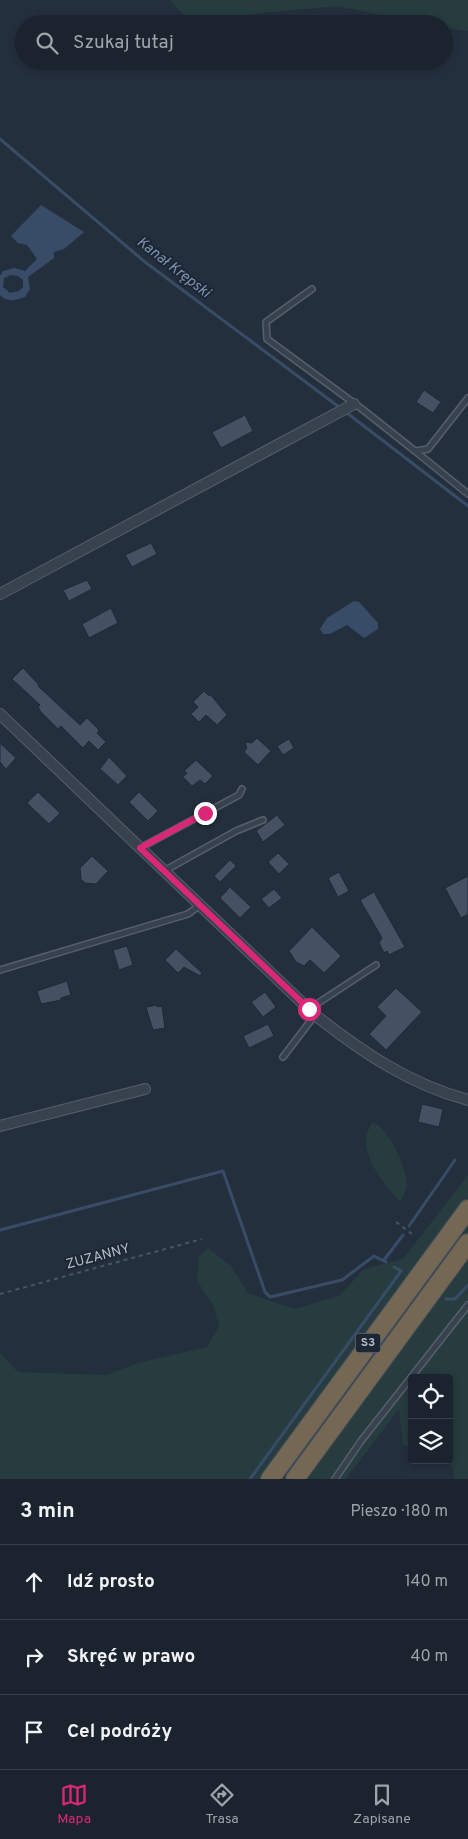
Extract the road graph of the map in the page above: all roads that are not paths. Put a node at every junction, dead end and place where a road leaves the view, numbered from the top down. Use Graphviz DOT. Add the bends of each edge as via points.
graph roads {
  1 [pos="312,289"];
  2 [pos="468,398"];
  3 [pos="354,404"];
  4 [pos="414,451"];
  5 [pos="468,494"];
  6 [pos="0,594"];
  7 [pos="0,714"];
  8 [pos="242,789"];
  9 [pos="263,820"];
  10 [pos="140,848"];
  11 [pos="163,871"];
  12 [pos="200,905"];
  13 [pos="376,965"];
  14 [pos="0,970"];
  15 [pos="312,1012"];
  16 [pos="283,1057"];
  17 [pos="145,1089"];
  18 [pos="468,1100"];
  19 [pos="0,1126"];
  20 [pos="468,1209"];
  21 [pos="468,1243"];
  22 [pos="468,1305"];
  23 [pos="270,1479"];
  24 [pos="295,1479"];
  25 [pos="335,1479"];
  1 -- 3 [label="lane" via="266,322 267,339"];
  2 -- 4 [label="lane" via="428,449"];
  3 -- 4 [label="lane"];
  3 -- 6 [label="street"];
  4 -- 5 [label="lane"];
  7 -- 10 [label="street"];
  8 -- 10 [label="lane" via="239,795"];
  9 -- 11 [label="lane"];
  10 -- 11 [label="street"];
  11 -- 12 [label="street"];
  12 -- 14 [label="lane" via="188,914"];
  12 -- 15 [label="street"];
  13 -- 15 [label="lane"];
  15 -- 16 [label="lane"];
  15 -- 18 [label="street" via="388,1068 426,1086"];
  17 -- 19 [label="street"];
  20 -- 23 [label="highway, S3"];
  21 -- 24 [label="highway, S3"];
  22 -- 25 [label="lane"];
}
